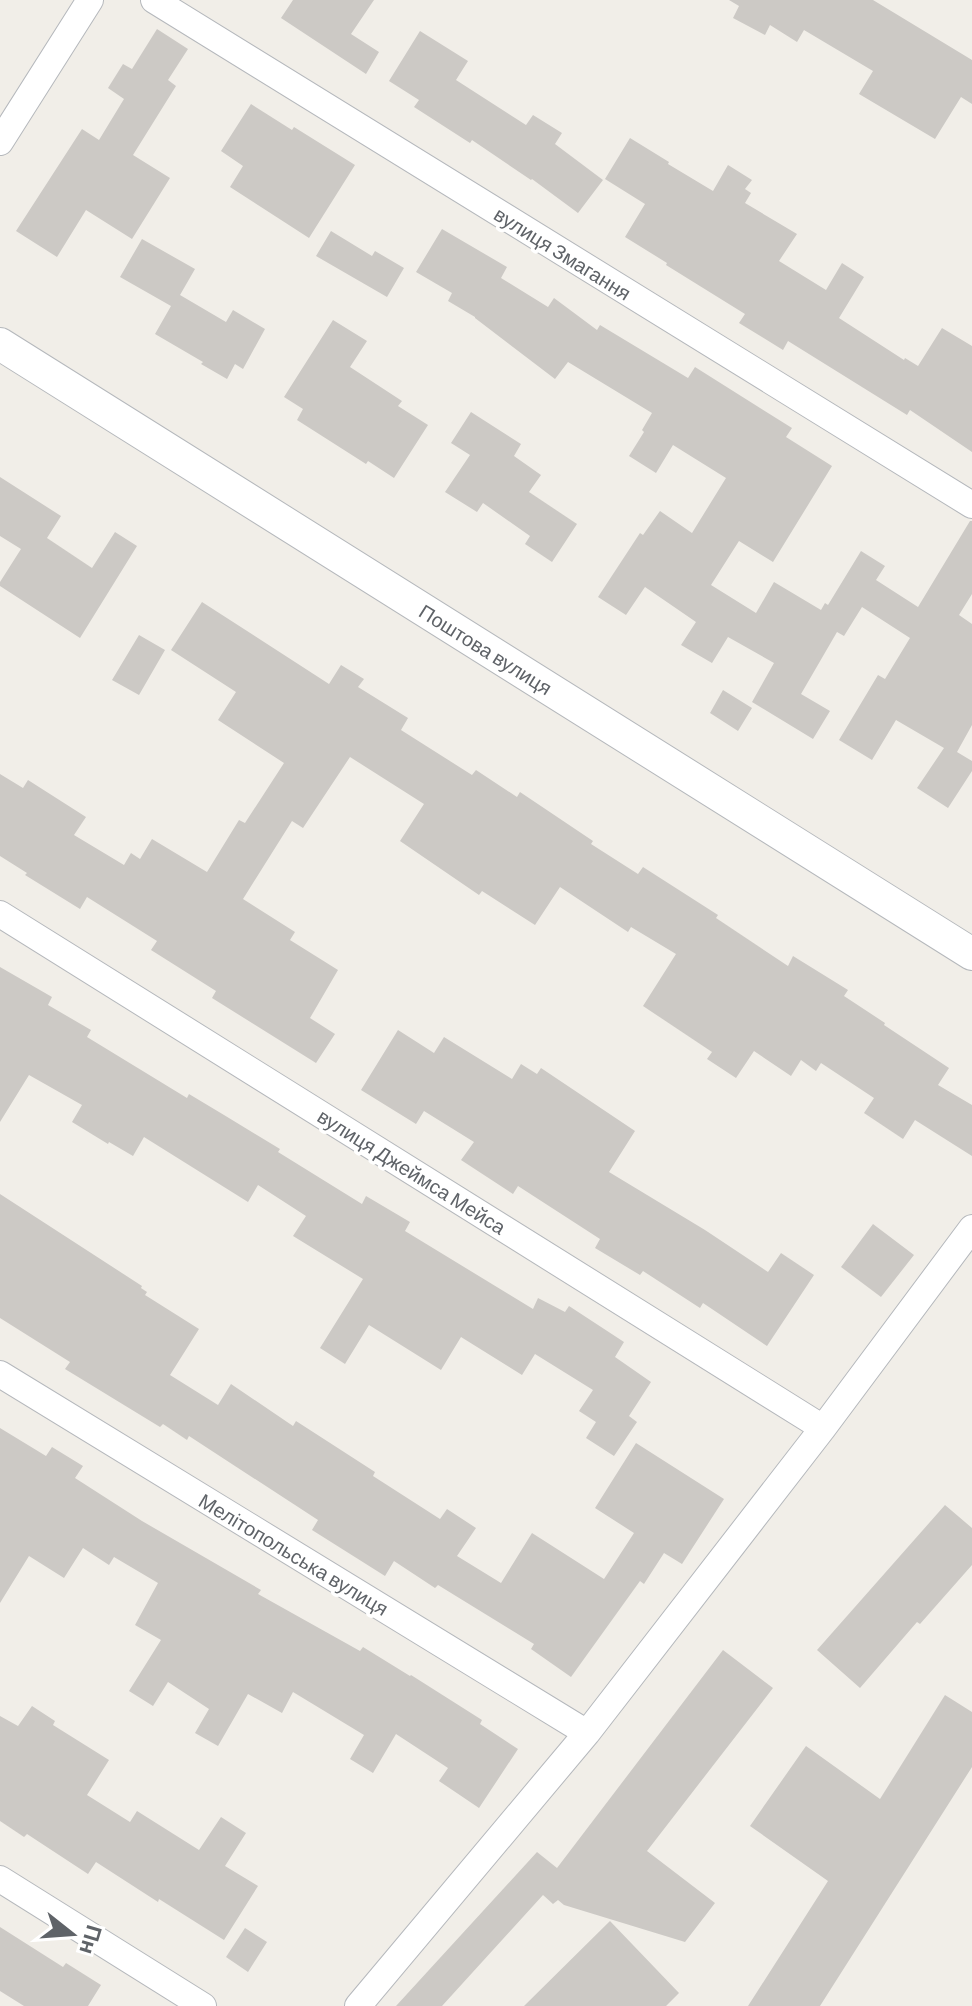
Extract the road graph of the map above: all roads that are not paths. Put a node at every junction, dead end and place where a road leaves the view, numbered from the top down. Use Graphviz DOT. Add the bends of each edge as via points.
graph roads {
  1 [pos="90,0"];
  2 [pos="154,0"];
  3 [pos="0,142"];
  4 [pos="0,344"];
  5 [pos="972,505"];
  6 [pos="0,914"];
  7 [pos="972,954"];
  8 [pos="972,1228"];
  9 [pos="0,1374"];
  10 [pos="823,1428"];
  11 [pos="587,1733"];
  12 [pos="0,1879"];
  13 [pos="203,2006"];
  14 [pos="358,2006"];
  1 -- 3 [label="street"];
  2 -- 5 [label="street, вулиця Змагання"];
  4 -- 7 [label="street, Поштова вулиця"];
  6 -- 10 [label="street, вулиця Джеймса Мейса"];
  8 -- 10 [label="street"];
  9 -- 11 [label="street, Мелітопольська вулиця"];
  10 -- 11 [label="street"];
  11 -- 14 [label="street"];
  12 -- 13 [label="street"];
}
